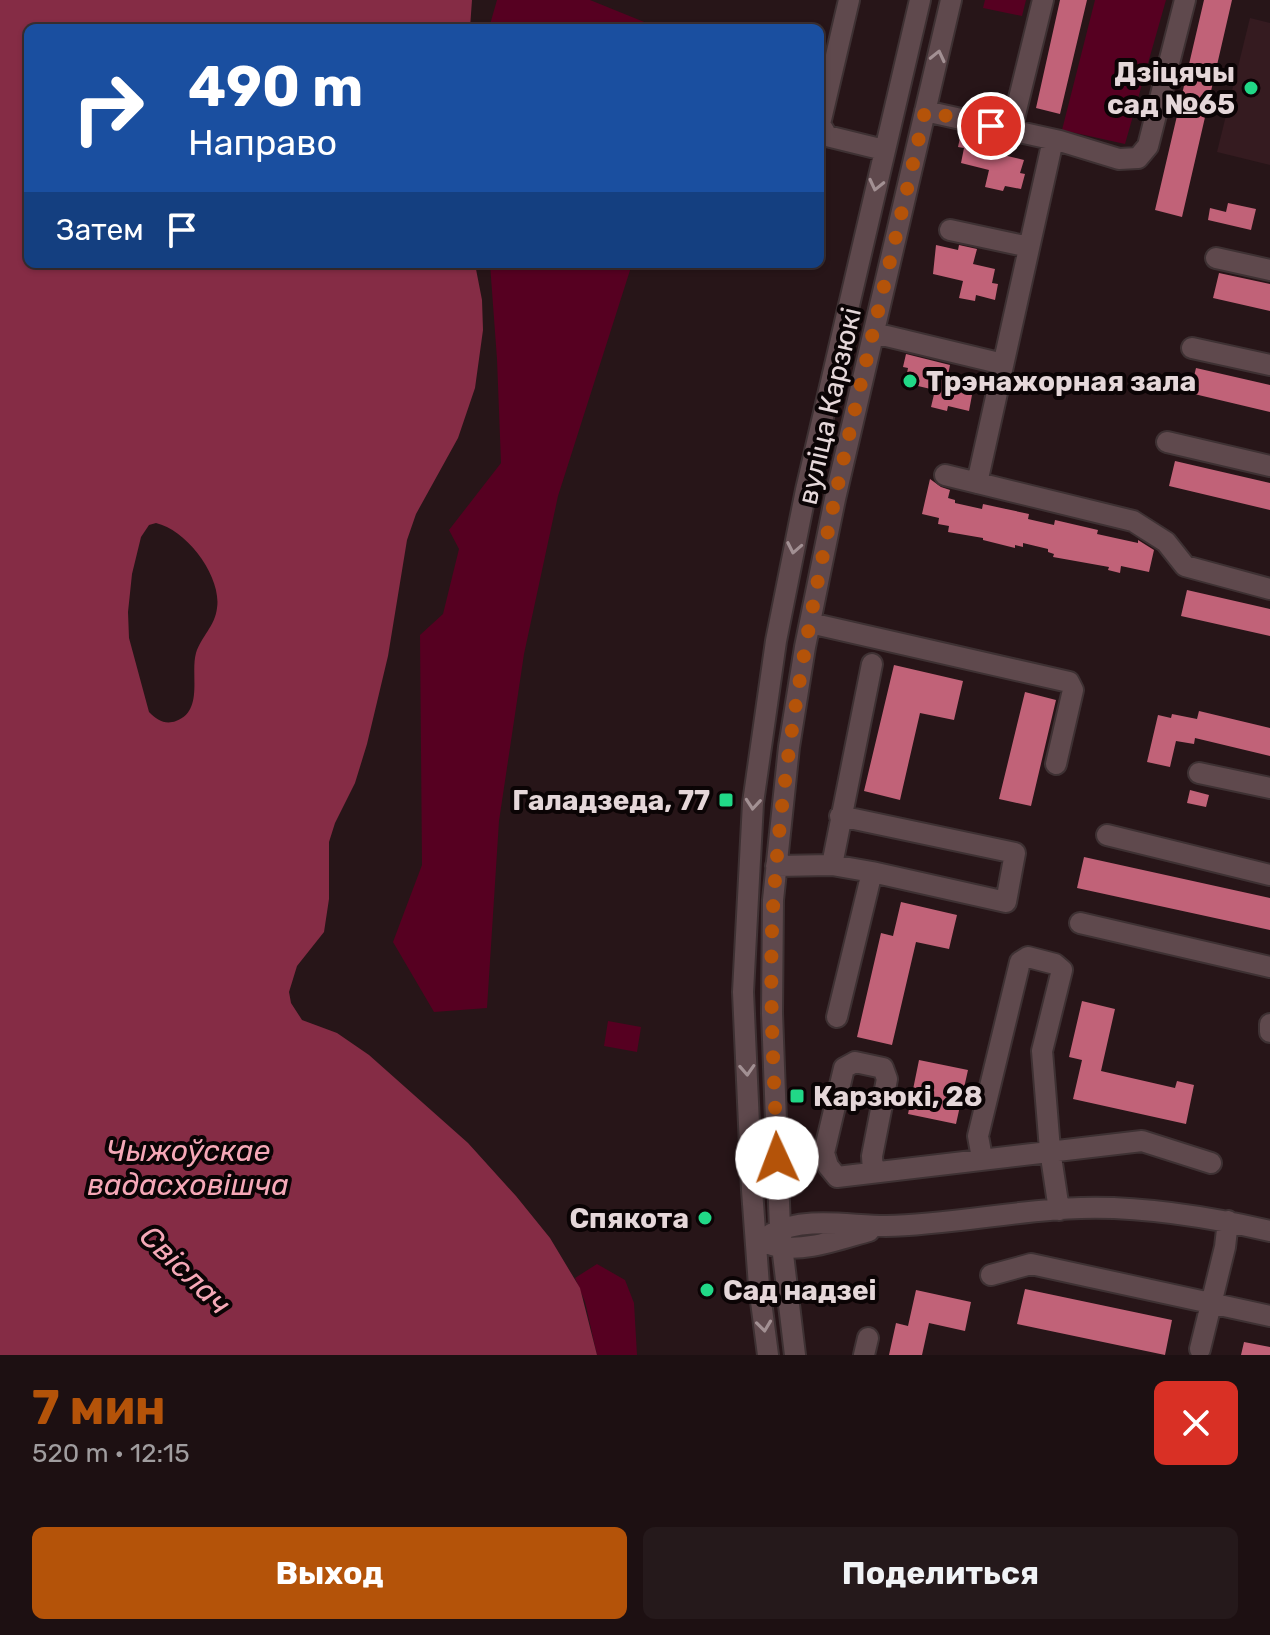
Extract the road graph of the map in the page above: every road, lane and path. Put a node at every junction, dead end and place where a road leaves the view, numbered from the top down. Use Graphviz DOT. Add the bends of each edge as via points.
graph roads {
  1 [pos="849,0"];
  2 [pos="920,0"];
  3 [pos="951,0"];
  4 [pos="1043,0"];
  5 [pos="1185,0"];
  6 [pos="824,107"];
  7 [pos="925,111"];
  8 [pos="824,131"];
  9 [pos="1011,131"];
  10 [pos="1053,140"];
  11 [pos="884,150"];
  12 [pos="950,230"];
  13 [pos="1029,247"];
  14 [pos="1216,258"];
  15 [pos="1270,270"];
  16 [pos="874,333"];
  17 [pos="1192,348"];
  18 [pos="1003,364"];
  19 [pos="1270,365"];
  20 [pos="1167,442"];
  21 [pos="1270,466"];
  22 [pos="945,475"];
  23 [pos="977,483"];
  24 [pos="1270,589"];
  25 [pos="810,623"];
  26 [pos="872,664"];
  27 [pos="1056,764"];
  28 [pos="1199,773"];
  29 [pos="1270,788"];
  30 [pos="840,816"];
  31 [pos="1107,835"];
  32 [pos="832,865"];
  33 [pos="776,866"];
  34 [pos="872,872"];
  35 [pos="1270,875"];
  36 [pos="1080,923"];
  37 [pos="1270,967"];
  38 [pos="837,1017"];
  39 [pos="1270,1024"];
  40 [pos="1270,1032"];
  41 [pos="1050,1150"];
  42 [pos="982,1158"];
  43 [pos="1211,1163"];
  44 [pos="873,1172"];
  45 [pos="1059,1210"];
  46 [pos="1228,1221"];
  47 [pos="1270,1231"];
  48 [pos="782,1238"];
  49 [pos="756,1241"];
  50 [pos="991,1275"];
  51 [pos="1210,1304"];
  52 [pos="1270,1316"];
  53 [pos="1200,1349"];
  54 [pos="768,1355"];
  55 [pos="795,1355"];
  1 -- 6 [label="street"];
  2 -- 11 [label="street, вуліца Карзюкі"];
  7 -- 3 [label="street, вуліца Карзюкі, one-way"];
  4 -- 9 [label="street"];
  5 -- 10 [label="street" via="1148,146 1138,158 1119,159"];
  7 -- 9 [label="street"];
  7 -- 16 [label="street, вуліца Карзюкі"];
  8 -- 11 [label="street"];
  9 -- 10 [label="street"];
  10 -- 13 [label="street"];
  11 -- 49 [label="street, вуліца Карзюкі, one-way" via="806,490 764,709 753,803 743,992"];
  12 -- 13 [label="street"];
  13 -- 18 [label="street"];
  14 -- 15 [label="street"];
  16 -- 18 [label="street"];
  16 -- 25 [label="street, вуліца Карзюкі"];
  17 -- 19 [label="street"];
  18 -- 23 [label="street"];
  20 -- 21 [label="street"];
  22 -- 23 [label="street"];
  23 -- 24 [label="street" via="1133,521 1166,542 1185,566"];
  25 -- 27 [label="street" via="1069,682 1073,690"];
  25 -- 33 [label="street, вуліца Карзюкі"];
  26 -- 30 [label="street"];
  28 -- 29 [label="street"];
  30 -- 32 [label="street"];
  30 -- 34 [label="street" via="1015,853 1006,902"];
  31 -- 35 [label="street"];
  32 -- 33 [label="street"];
  32 -- 34 [label="street"];
  33 -- 48 [label="street, вуліца Карзюкі" via="772,1013"];
  34 -- 38 [label="street"];
  36 -- 37 [label="street"];
  39 -- 40 [label="street"];
  41 -- 42 [label="street"];
  41 -- 42 [label="street" via="1042,1051 1062,970 1028,957 1020,962 978,1136"];
  41 -- 43 [label="street" via="1142,1141"];
  41 -- 45 [label="street"];
  42 -- 44 [label="street"];
  44 -- 44 [label="street" via="837,1177 824,1153 844,1068 855,1062 883,1068 887,1079"];
  45 -- 46 [label="street" via="1159,1212"];
  45 -- 48 [label="street" via="887,1226 828,1223"];
  46 -- 47 [label="street"];
  46 -- 51 [label="street"];
  48 -- 49 [label="street"];
  48 -- 55 [label="street, вуліца Карзюкі"];
  49 -- 54 [label="street, вуліца Карзюкі, one-way"];
  50 -- 51 [label="street" via="1031,1264"];
  51 -- 52 [label="street"];
  51 -- 53 [label="street"];
}
